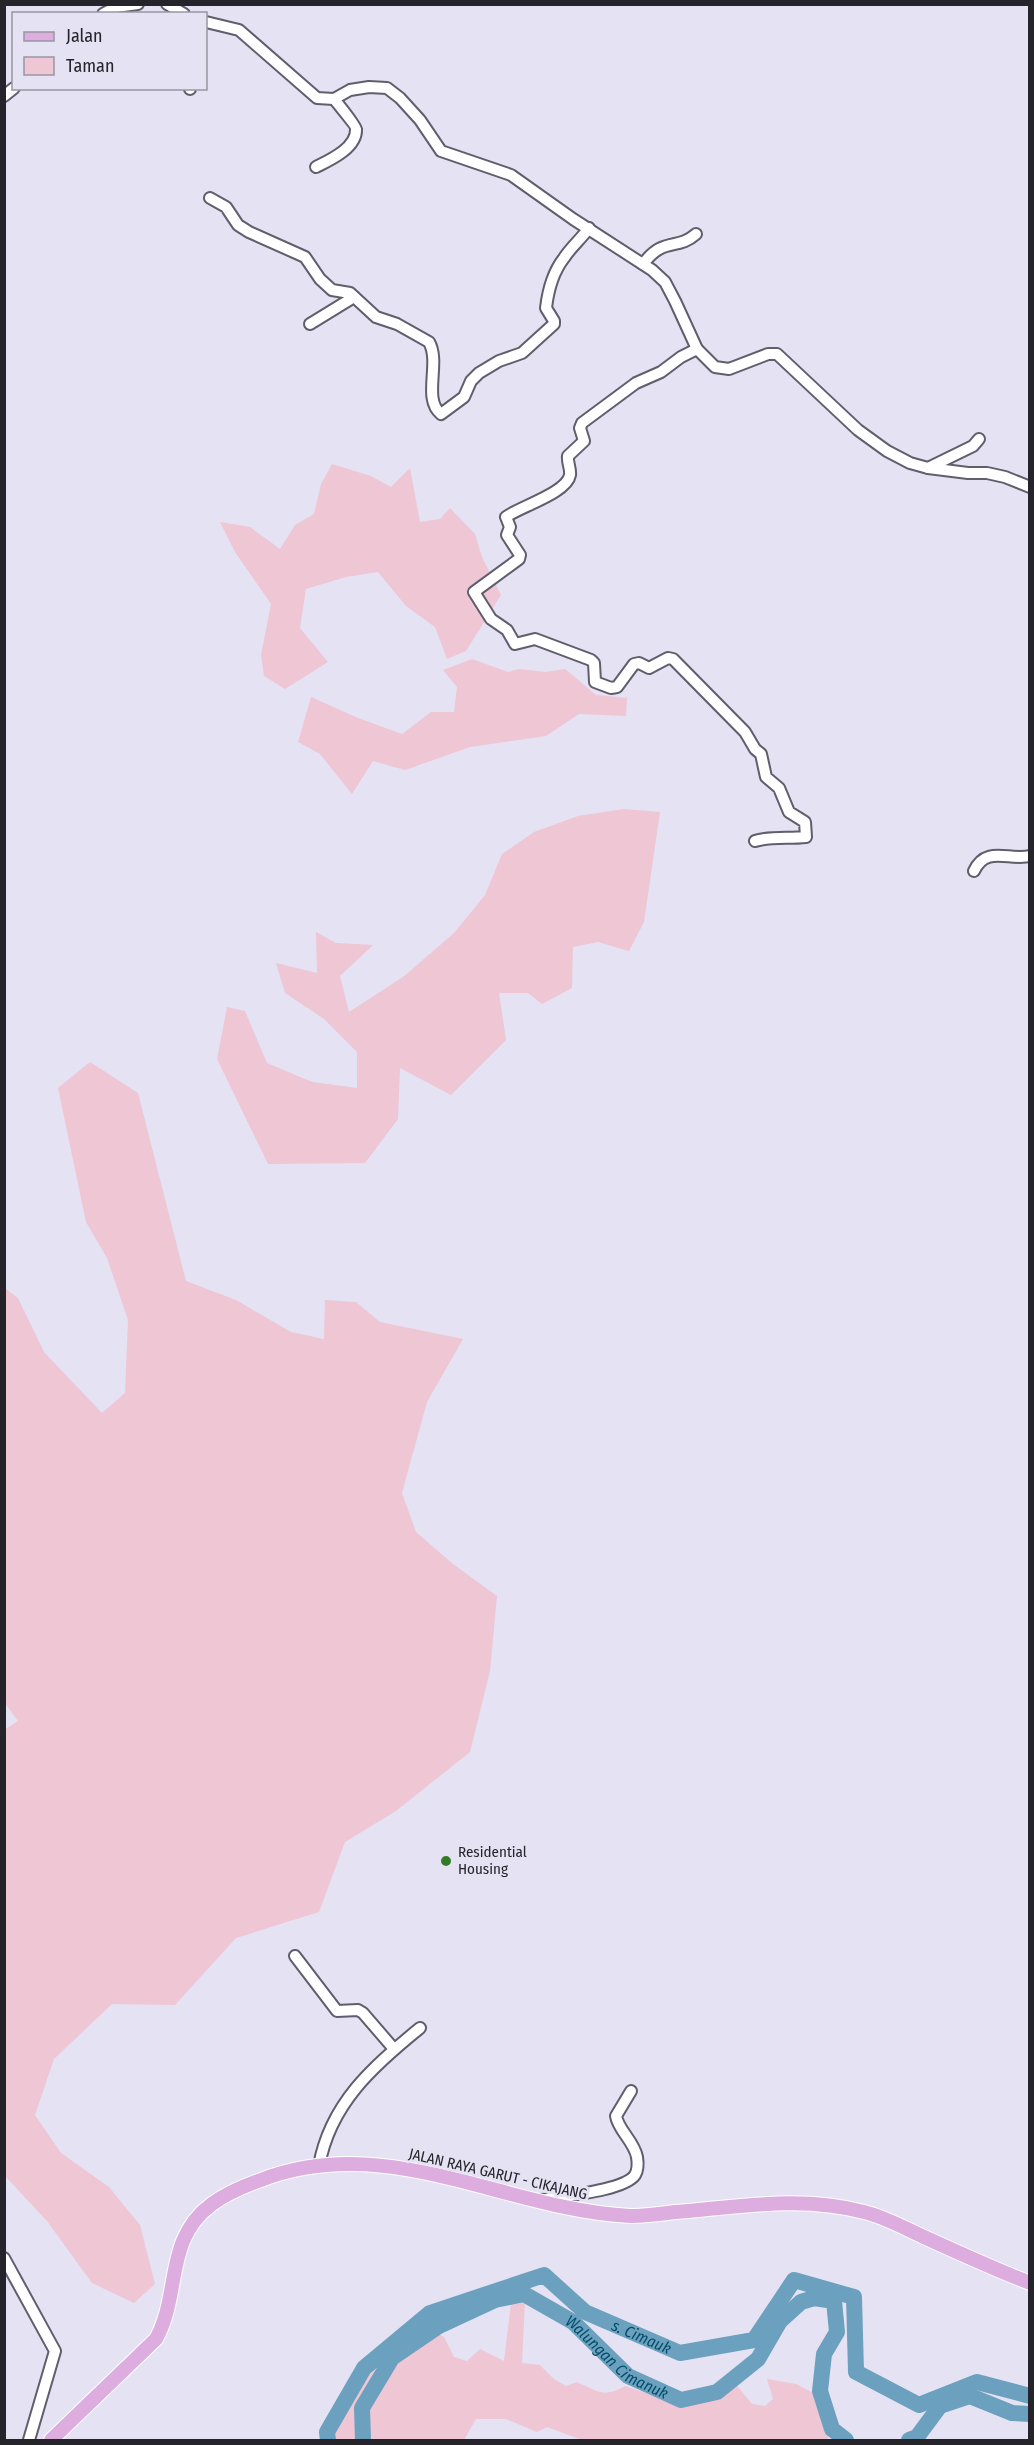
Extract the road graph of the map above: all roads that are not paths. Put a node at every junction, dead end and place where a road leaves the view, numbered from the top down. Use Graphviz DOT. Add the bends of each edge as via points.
graph roads {
  1 [pos="138,4"];
  2 [pos="166,4"];
  3 [pos="114,6"];
  4 [pos="180,12"];
  5 [pos="207,22"];
  6 [pos="334,99"];
  7 [pos="316,167"];
  8 [pos="210,198"];
  9 [pos="589,228"];
  10 [pos="696,234"];
  11 [pos="643,264"];
  12 [pos="354,297"];
  13 [pos="310,324"];
  14 [pos="697,349"];
  15 [pos="979,439"];
  16 [pos="928,468"];
  17 [pos="1029,487"];
  18 [pos="755,841"];
  19 [pos="1029,856"];
  20 [pos="974,871"];
  21 [pos="295,1956"];
  22 [pos="420,2028"];
  23 [pos="394,2049"];
  24 [pos="631,2091"];
  25 [pos="319,2166"];
  26 [pos="541,2200"];
  27 [pos="4,2258"];
  28 [pos="1029,2283"];
  29 [pos="29,2440"];
  30 [pos="51,2440"];
  1 -- 3 [label="street"];
  2 -- 4 [label="street"];
  5 -- 6 [label="street" via="239,30 318,98"];
  6 -- 7 [label="street" via="356,126 356,132 341,153"];
  6 -- 9 [label="street" via="350,90 387,88 420,120 441,151 511,175"];
  8 -- 12 [label="street" via="226,207 238,225 249,232 305,257 332,290"];
  9 -- 11 [label="street"];
  9 -- 12 [label="street" via="555,272 546,308 554,324 522,353 479,372 464,397 441,414 433,397 434,363 429,342 376,317"];
  10 -- 11 [label="street" via="688,241 659,248"];
  11 -- 14 [label="street" via="664,282"];
  12 -- 13 [label="street"];
  14 -- 16 [label="street" via="715,367 729,369 768,354 783,356 858,430 887,451"];
  14 -- 18 [label="street" via="636,383 582,423 584,441 568,456 570,476 565,483 506,517 510,527 507,533 519,559 474,592 491,619 507,630 515,644 535,639 591,660 595,682 611,688 617,687 634,664 649,668 673,659 744,730 761,754 766,777 779,788 789,812 804,822 806,837"];
  15 -- 16 [label="street" via="973,446"];
  16 -- 17 [label="street" via="987,473"];
  19 -- 20 [label="street" via="993,855 980,861"];
  21 -- 23 [label="street" via="337,2011 363,2013"];
  22 -- 23 [label="street"];
  23 -- 25 [label="street" via="336,2113"];
  24 -- 26 [label="street" via="616,2116 636,2153 638,2165 634,2176 622,2184"];
  25 -- 26 [label="main road, JALAN RAYA GARUT - CIKAJANG" via="366,2164 432,2173"];
  25 -- 30 [label="main road, JALAN RAYA GARUT - CIKAJANG" via="281,2173 245,2186 198,2217 180,2244 163,2327 156,2339"];
  26 -- 28 [label="main road, JALAN RAYA GARUT - CIKAJANG" via="632,2216 817,2203 881,2217"];
  27 -- 29 [label="street" via="55,2351"];
}
